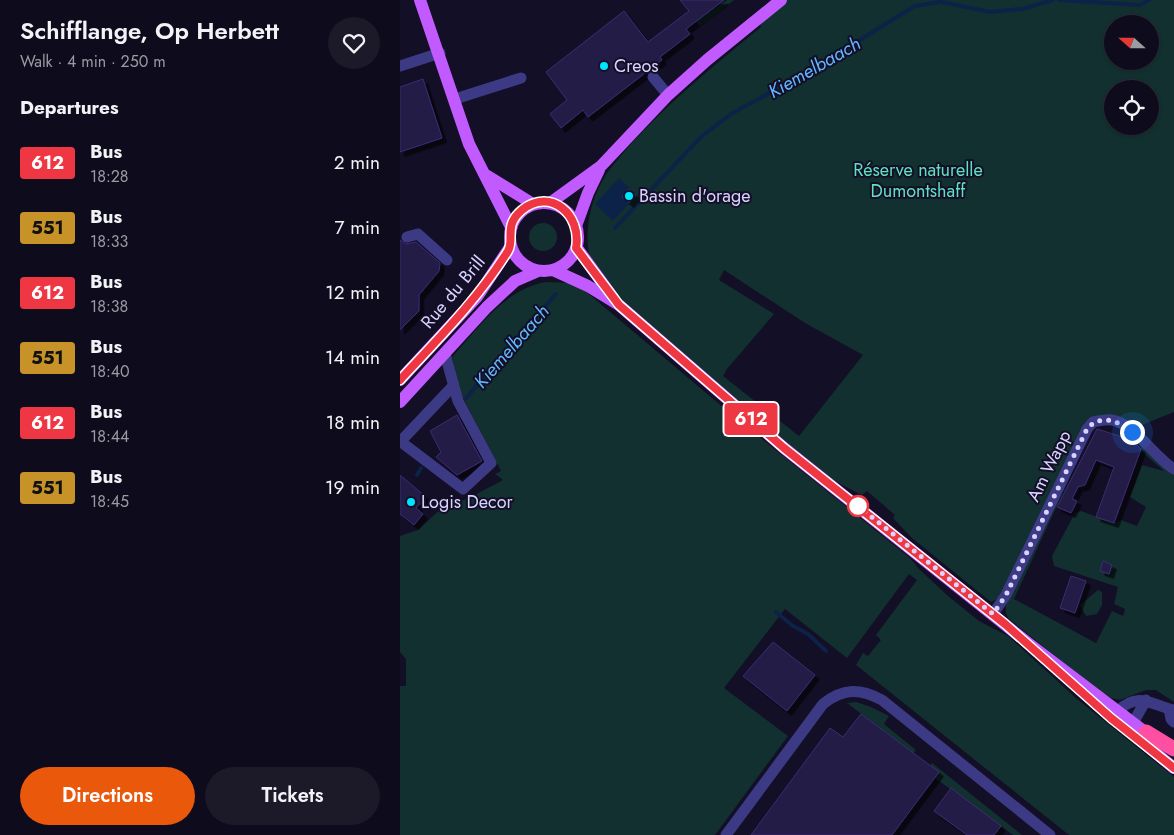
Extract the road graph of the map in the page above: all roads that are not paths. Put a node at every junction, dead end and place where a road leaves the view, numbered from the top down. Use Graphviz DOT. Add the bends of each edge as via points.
graph roads {
  1 [pos="420,0"];
  2 [pos="781,0"];
  3 [pos="440,53"];
  4 [pos="400,66"];
  5 [pos="653,77"];
  6 [pos="521,78"];
  7 [pos="668,95"];
  8 [pos="455,99"];
  9 [pos="602,166"];
  10 [pos="485,175"];
  11 [pos="550,203"];
  12 [pos="532,204"];
  13 [pos="576,226"];
  14 [pos="511,227"];
  15 [pos="407,237"];
  16 [pos="510,247"];
  17 [pos="576,248"];
  18 [pos="447,260"];
  19 [pos="554,270"];
  20 [pos="538,272"];
  21 [pos="619,305"];
  22 [pos="445,354"];
  23 [pos="400,380"];
  24 [pos="453,386"];
  25 [pos="400,402"];
  26 [pos="400,441"];
  27 [pos="1174,469"];
  28 [pos="993,614"];
  29 [pos="1028,644"];
  30 [pos="1146,700"];
  31 [pos="1172,709"];
  32 [pos="1118,711"];
  33 [pos="1174,722"];
  34 [pos="1140,728"];
  35 [pos="1174,749"];
  36 [pos="1174,755"];
  37 [pos="1174,768"];
  38 [pos="726,835"];
  39 [pos="1050,835"];
  1 -- 3 [label="main road"];
  2 -- 7 [label="main road"];
  3 -- 4 [label="street"];
  3 -- 8 [label="main road"];
  5 -- 7 [label="street"];
  6 -- 8 [label="street"];
  7 -- 9 [label="main road"];
  8 -- 10 [label="main road" via="469,144"];
  9 -- 11 [label="main road"];
  9 -- 13 [label="main road"];
  10 -- 12 [label="main road"];
  10 -- 14 [label="main road"];
  11 -- 12 [label="main road"];
  11 -- 13 [label="main road" via="566,211"];
  12 -- 14 [label="main road" via="515,217"];
  13 -- 17 [label="main road"];
  14 -- 16 [label="main road"];
  15 -- 18 [label="street" via="418,234"];
  16 -- 20 [label="main road" via="521,263"];
  16 -- 23 [label="main road, Rue du Brill" via="477,297"];
  17 -- 19 [label="main road" via="564,266"];
  17 -- 21 [label="main road"];
  19 -- 20 [label="main road"];
  19 -- 21 [label="main road"];
  20 -- 22 [label="main road, Rue du Brill" via="515,281"];
  21 -- 28 [label="main road" via="754,422"];
  22 -- 24 [label="street"];
  22 -- 25 [label="main road, Rue du Brill"];
  24 -- 26 [label="street"];
  24 -- 26 [label="street" via="491,463 463,489"];
  27 -- 28 [label="street, Am Wapp" via="1120,422 1111,419 1093,422 1006,595"];
  28 -- 29 [label="main road"];
  29 -- 32 [label="main road"];
  29 -- 37 [label="main road" via="1111,718"];
  30 -- 31 [label="street"];
  30 -- 32 [label="street" via="1130,702"];
  30 -- 34 [label="street"];
  31 -- 33 [label="street" via="1171,719"];
  32 -- 34 [label="main road"];
  34 -- 35 [label="highway"];
  34 -- 36 [label="main road"];
  38 -- 39 [label="street" via="823,704 833,696 852,691 871,694 882,700"];
}
